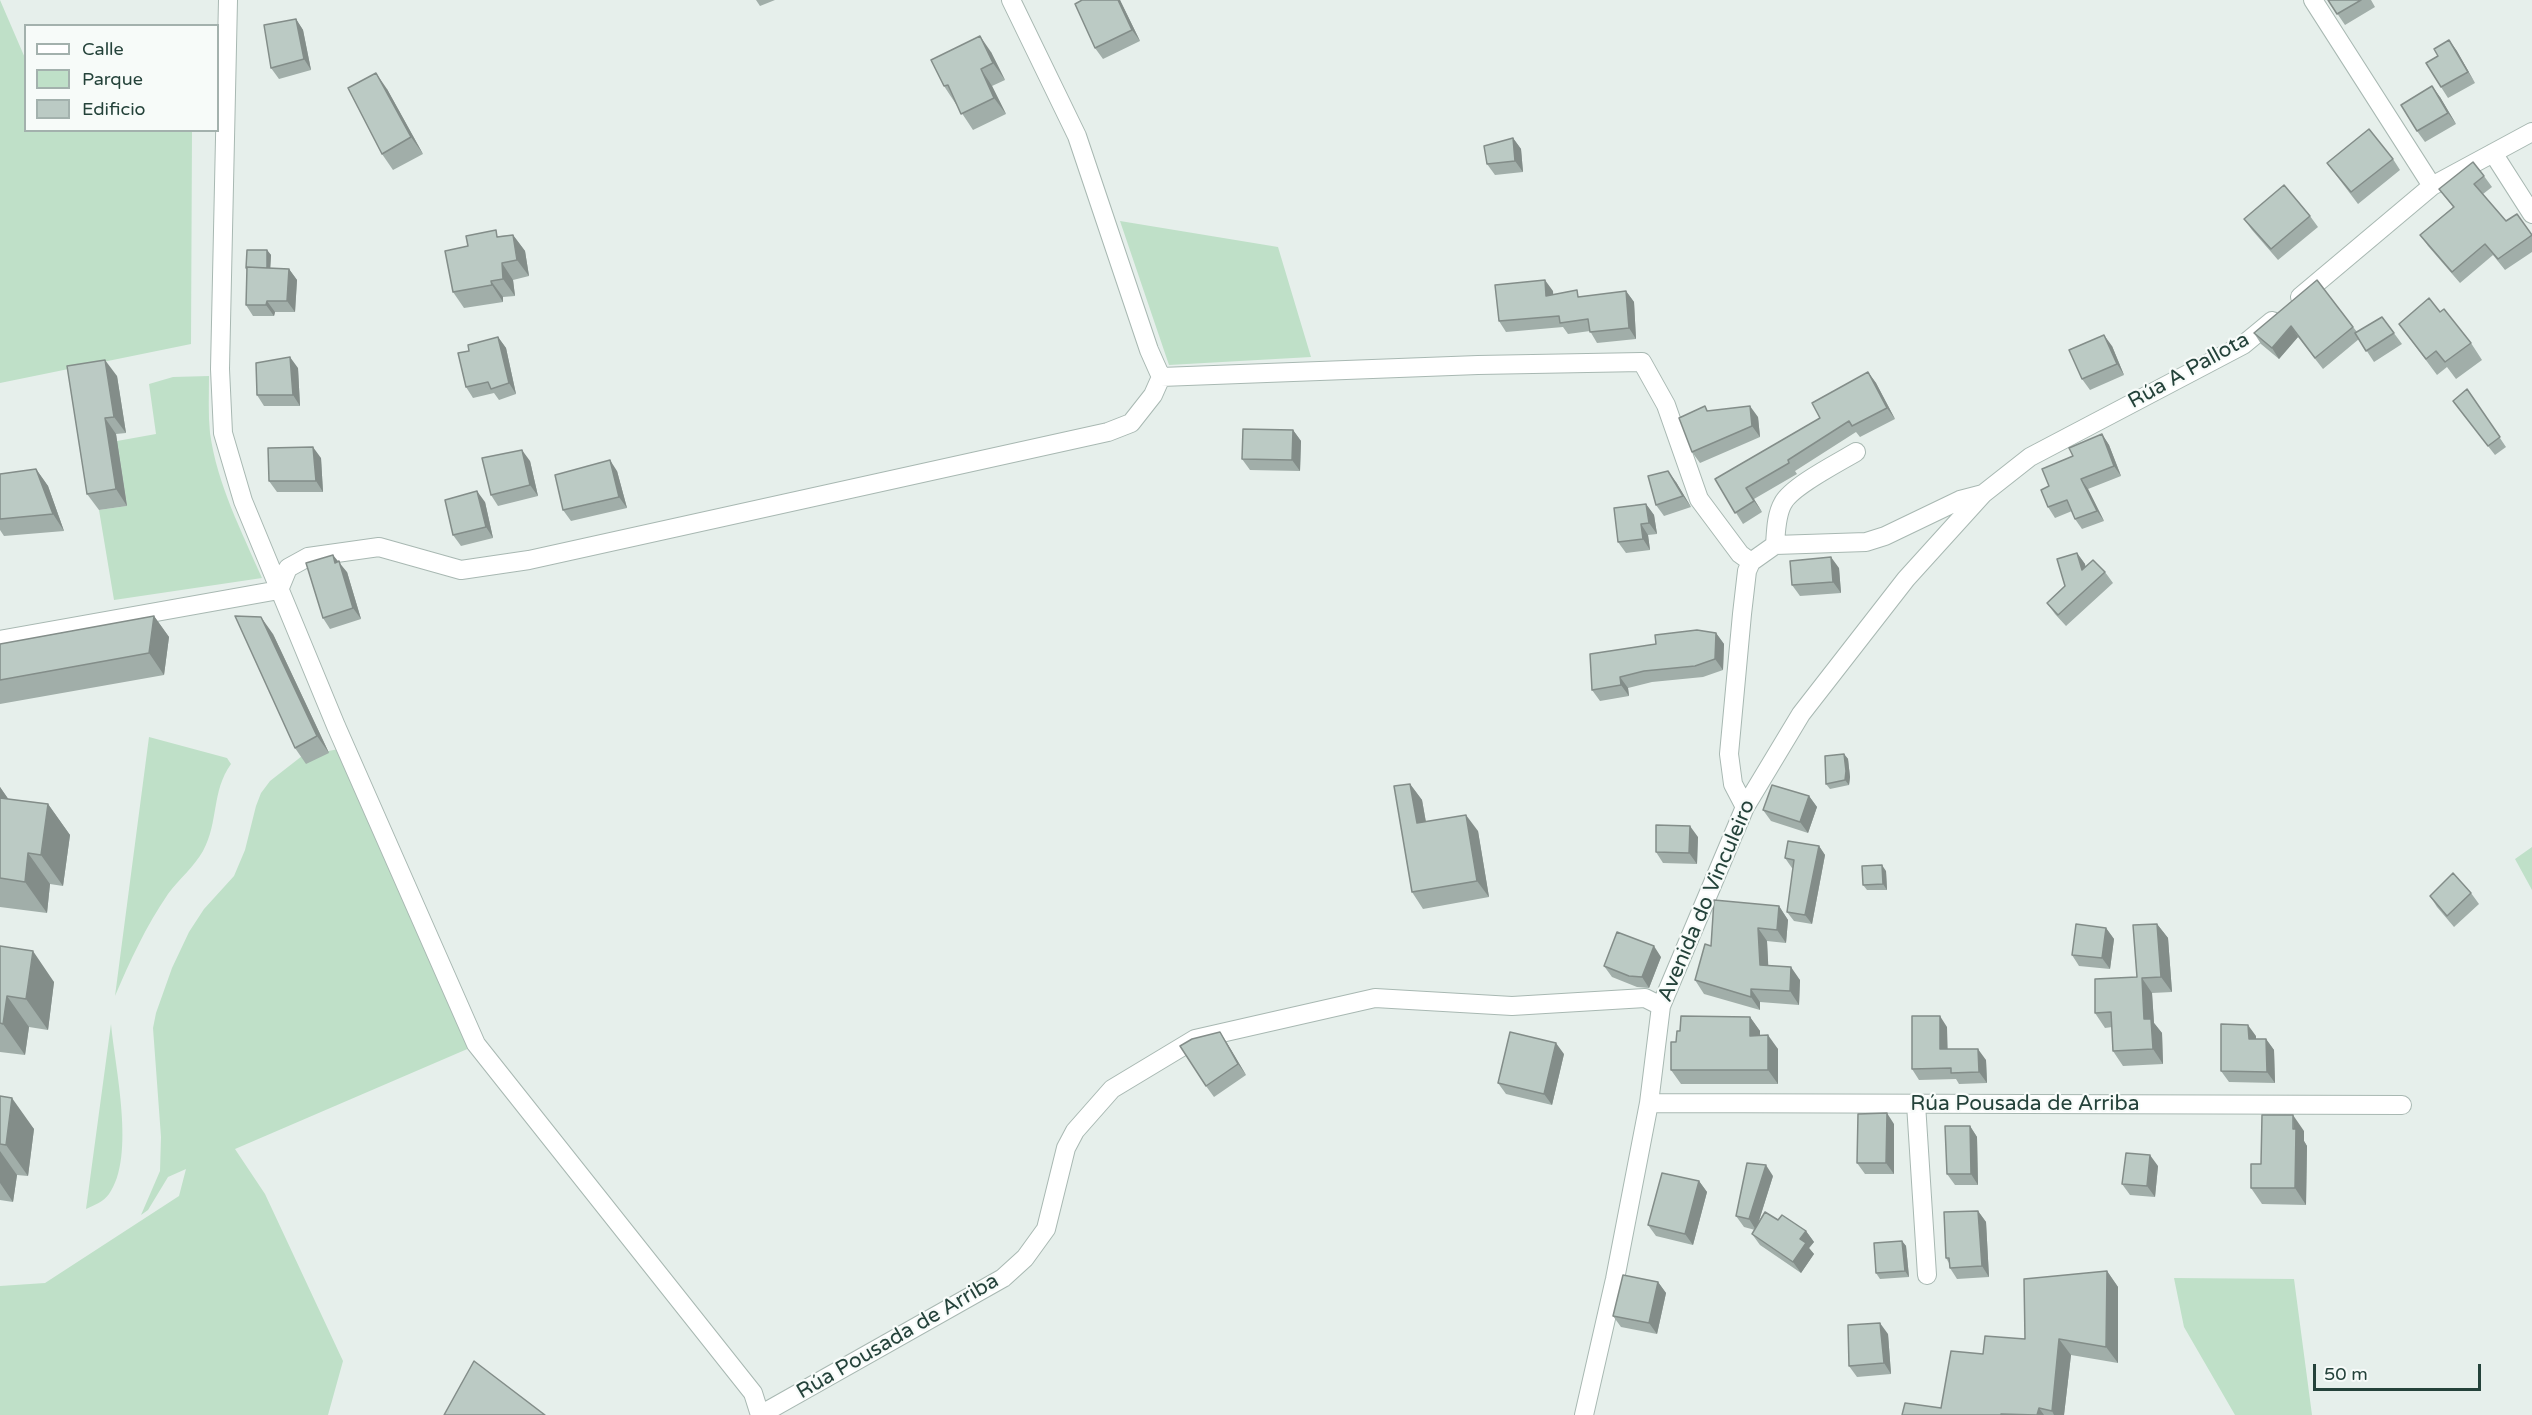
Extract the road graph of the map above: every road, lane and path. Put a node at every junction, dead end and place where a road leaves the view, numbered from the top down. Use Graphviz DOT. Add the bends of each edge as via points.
graph roads {
  1 [pos="228,0"];
  2 [pos="1011,0"];
  3 [pos="2313,0"];
  4 [pos="2532,132"];
  5 [pos="2493,153"];
  6 [pos="2433,186"];
  7 [pos="2532,214"];
  8 [pos="1161,377"];
  9 [pos="1856,452"];
  10 [pos="1983,494"];
  11 [pos="1775,545"];
  12 [pos="1751,562"];
  13 [pos="279,590"];
  14 [pos="0,640"];
  15 [pos="1745,807"];
  16 [pos="1661,1006"];
  17 [pos="1649,1103"];
  18 [pos="1916,1104"];
  19 [pos="2402,1105"];
  20 [pos="1927,1275"];
  21 [pos="760,1415"];
  22 [pos="1584,1415"];
  1 -- 13 [label="street" via="220,369 224,433 243,501"];
  2 -- 8 [label="street" via="1077,136"];
  3 -- 6 [label="street"];
  4 -- 5 [label="street, Rúa A Pallota"];
  5 -- 6 [label="street, Rúa A Pallota"];
  5 -- 7 [label="street"];
  6 -- 10 [label="street, Rúa A Pallota" via="2243,345 2030,457"];
  8 -- 12 [label="street" via="1642,362 1666,405 1698,499 1740,554"];
  8 -- 13 [label="street" via="1153,396 1131,423 1108,432 529,560 460,570 379,547 308,557 288,568"];
  9 -- 11 [label="street" via="1801,486 1783,502"];
  10 -- 11 [label="street" via="1960,500 1866,542"];
  10 -- 15 [label="street, Avenida do Vinculeiro" via="1906,579 1801,714"];
  11 -- 12 [label="street"];
  12 -- 15 [label="street" via="1742,614 1729,754 1733,784"];
  13 -- 14 [label="street"];
  13 -- 21 [label="street" via="476,1044 753,1393"];
  15 -- 16 [label="street, Avenida do Vinculeiro"];
  16 -- 17 [label="street, Avenida do Vinculeiro"];
  16 -- 21 [label="street, Rúa Pousada de Arriba" via="1646,998 1512,1006 1375,998 1195,1039 1113,1089 1075,1131 1066,1148 1046,1229 1025,1258 1003,1278"];
  17 -- 18 [label="street, Rúa Pousada de Arriba"];
  17 -- 22 [label="street, Avenida do Vinculeiro"];
  18 -- 19 [label="street, Rúa Pousada de Arriba"];
  18 -- 20 [label="street"];
}
